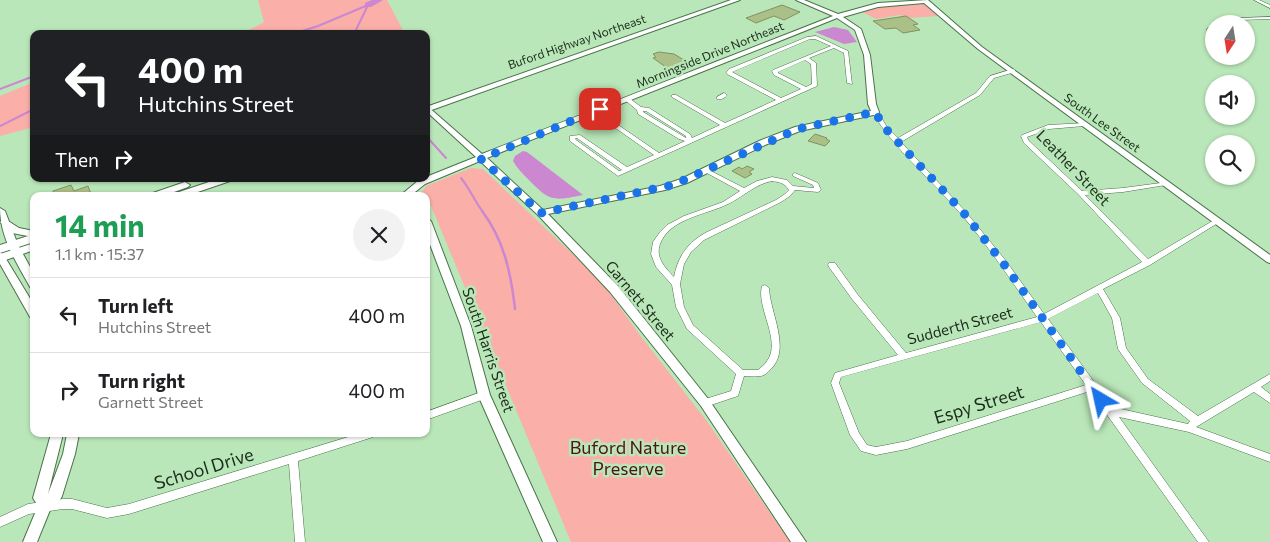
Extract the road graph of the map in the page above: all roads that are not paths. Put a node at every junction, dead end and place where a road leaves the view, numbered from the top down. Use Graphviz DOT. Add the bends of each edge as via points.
graph roads {
  1 [pos="722,0"];
  2 [pos="737,0"];
  3 [pos="799,0"];
  4 [pos="924,0"];
  5 [pos="1256,0"];
  6 [pos="1270,7"];
  7 [pos="838,16"];
  8 [pos="1255,18"];
  9 [pos="1270,18"];
  10 [pos="835,46"];
  11 [pos="805,58"];
  12 [pos="1013,71"];
  13 [pos="850,83"];
  14 [pos="805,89"];
  15 [pos="674,96"];
  16 [pos="627,100"];
  17 [pos="780,100"];
  18 [pos="430,106"];
  19 [pos="430,106"];
  20 [pos="640,109"];
  21 [pos="430,110"];
  22 [pos="875,112"];
  23 [pos="606,119"];
  24 [pos="666,121"];
  25 [pos="1084,124"];
  26 [pos="659,125"];
  27 [pos="724,125"];
  28 [pos="691,141"];
  29 [pos="898,141"];
  30 [pos="598,150"];
  31 [pos="590,153"];
  32 [pos="659,156"];
  33 [pos="481,159"];
  34 [pos="627,170"];
  35 [pos="707,171"];
  36 [pos="794,175"];
  37 [pos="430,179"];
  38 [pos="195,182"];
  39 [pos="218,182"];
  40 [pos="422,182"];
  41 [pos="1166,183"];
  42 [pos="791,188"];
  43 [pos="744,191"];
  44 [pos="166,192"];
  45 [pos="189,192"];
  46 [pos="411,192"];
  47 [pos="1080,193"];
  48 [pos="0,211"];
  49 [pos="541,213"];
  50 [pos="1218,221"];
  51 [pos="5,222"];
  52 [pos="430,232"];
  53 [pos="30,235"];
  54 [pos="30,239"];
  55 [pos="30,247"];
  56 [pos="15,249"];
  57 [pos="0,255"];
  58 [pos="1270,260"];
  59 [pos="1147,264"];
  60 [pos="832,265"];
  61 [pos="30,277"];
  62 [pos="676,284"];
  63 [pos="765,288"];
  64 [pos="1100,290"];
  65 [pos="30,307"];
  66 [pos="1043,318"];
  67 [pos="904,356"];
  68 [pos="741,373"];
  69 [pos="1270,377"];
  70 [pos="1091,387"];
  71 [pos="1254,387"];
  72 [pos="484,394"];
  73 [pos="1270,399"];
  74 [pos="705,404"];
  75 [pos="1110,413"];
  76 [pos="430,414"];
  77 [pos="1196,420"];
  78 [pos="1189,428"];
  79 [pos="56,437"];
  80 [pos="72,437"];
  81 [pos="360,437"];
  82 [pos="876,451"];
  83 [pos="293,458"];
  84 [pos="1270,458"];
  85 [pos="44,506"];
  86 [pos="0,522"];
  87 [pos="30,542"];
  88 [pos="300,542"];
  89 [pos="550,542"];
  90 [pos="799,542"];
  91 [pos="1203,542"];
  1 -- 18 [label="main road, Buford Highway Northeast"];
  2 -- 19 [label="main road, Buford Highway Northeast"];
  3 -- 7 [label="street"];
  4 -- 7 [label="street, Morningside Drive Northeast" via="878,5"];
  4 -- 12 [label="street, South Lee Street"];
  5 -- 6 [label="street"];
  7 -- 16 [label="street, Morningside Drive Northeast"];
  7 -- 22 [label="street" via="858,29 862,36"];
  8 -- 9 [label="street"];
  10 -- 11 [label="street"];
  10 -- 13 [label="street" via="846,52"];
  10 -- 17 [label="street" via="816,37 810,38 729,73"];
  11 -- 14 [label="street" via="813,63 815,85"];
  11 -- 14 [label="street" via="775,71"];
  12 -- 25 [label="street, South Lee Street"];
  12 -- 29 [label="street" via="994,74 978,94"];
  14 -- 17 [label="street"];
  15 -- 27 [label="street"];
  16 -- 20 [label="street"];
  16 -- 33 [label="street, Morningside Drive Northeast"];
  17 -- 27 [label="street"];
  20 -- 24 [label="street" via="647,109"];
  20 -- 26 [label="street"];
  21 -- 33 [label="street, Garnett Street"];
  22 -- 29 [label="street"];
  22 -- 35 [label="street" via="798,129"];
  23 -- 32 [label="street"];
  24 -- 26 [label="street"];
  24 -- 28 [label="street" via="688,135"];
  25 -- 41 [label="street, South Lee Street"];
  25 -- 47 [label="street, Leather Street" via="1048,127 1024,136 1026,142"];
  26 -- 28 [label="street"];
  27 -- 28 [label="street"];
  28 -- 32 [label="street"];
  29 -- 66 [label="street" via="963,212"];
  30 -- 31 [label="street"];
  30 -- 31 [label="street" via="578,136 572,138"];
  30 -- 34 [label="street"];
  31 -- 34 [label="street" via="618,174"];
  32 -- 34 [label="street"];
  33 -- 37 [label="street, Morningside Drive Northeast"];
  33 -- 49 [label="street, Garnett Street"];
  35 -- 43 [label="street"];
  35 -- 49 [label="street" via="662,188"];
  36 -- 42 [label="street" via="816,184 818,190"];
  38 -- 44 [label="main road"];
  39 -- 45 [label="main road"];
  40 -- 46 [label="street, Morningside Drive Northeast"];
  41 -- 47 [label="street"];
  41 -- 50 [label="street, South Lee Street"];
  42 -- 43 [label="street" via="781,180 763,180"];
  42 -- 62 [label="street" via="791,194 783,200 702,237 683,258"];
  43 -- 62 [label="street" via="727,202 679,220 663,230 655,256"];
  47 -- 59 [label="street, Leather Street"];
  48 -- 51 [label="street"];
  49 -- 74 [label="street, Garnett Street" via="614,290"];
  50 -- 58 [label="street, South Lee Street"];
  50 -- 59 [label="street, Sudderth Street"];
  51 -- 53 [label="main road" via="16,231"];
  51 -- 56 [label="street"];
  52 -- 72 [label="street, South Harris Street" via="466,326"];
  54 -- 56 [label="main road"];
  55 -- 56 [label="main road"];
  56 -- 57 [label="main road"];
  56 -- 61 [label="street"];
  57 -- 65 [label="street"];
  59 -- 64 [label="street, Sudderth Street"];
  60 -- 67 [label="street" via="854,297"];
  62 -- 68 [label="street" via="680,307 690,327"];
  63 -- 68 [label="street" via="764,298 775,339 774,356 760,373"];
  64 -- 66 [label="street, Sudderth Street"];
  64 -- 77 [label="street" via="1116,318 1122,349 1145,381"];
  66 -- 67 [label="street, Sudderth Street"];
  66 -- 70 [label="street"];
  67 -- 82 [label="street, Sudderth Street" via="838,375 835,383 855,436 864,448"];
  68 -- 74 [label="street" via="735,393"];
  69 -- 71 [label="street"];
  70 -- 75 [label="street"];
  70 -- 82 [label="street, Espy Street" via="907,445"];
  71 -- 73 [label="street"];
  71 -- 77 [label="street"];
  72 -- 76 [label="street"];
  72 -- 89 [label="street, South Harris Street"];
  74 -- 90 [label="street, Garnett Street"];
  75 -- 78 [label="street"];
  75 -- 91 [label="street"];
  77 -- 78 [label="street"];
  78 -- 84 [label="street"];
  79 -- 85 [label="street" via="40,498"];
  80 -- 85 [label="street" via="55,496"];
  81 -- 83 [label="street, School Drive"];
  83 -- 85 [label="street, School Drive" via="114,512 72,504"];
  83 -- 88 [label="street"];
  85 -- 86 [label="street, School Drive" via="28,509"];
  85 -- 87 [label="street"];
}
